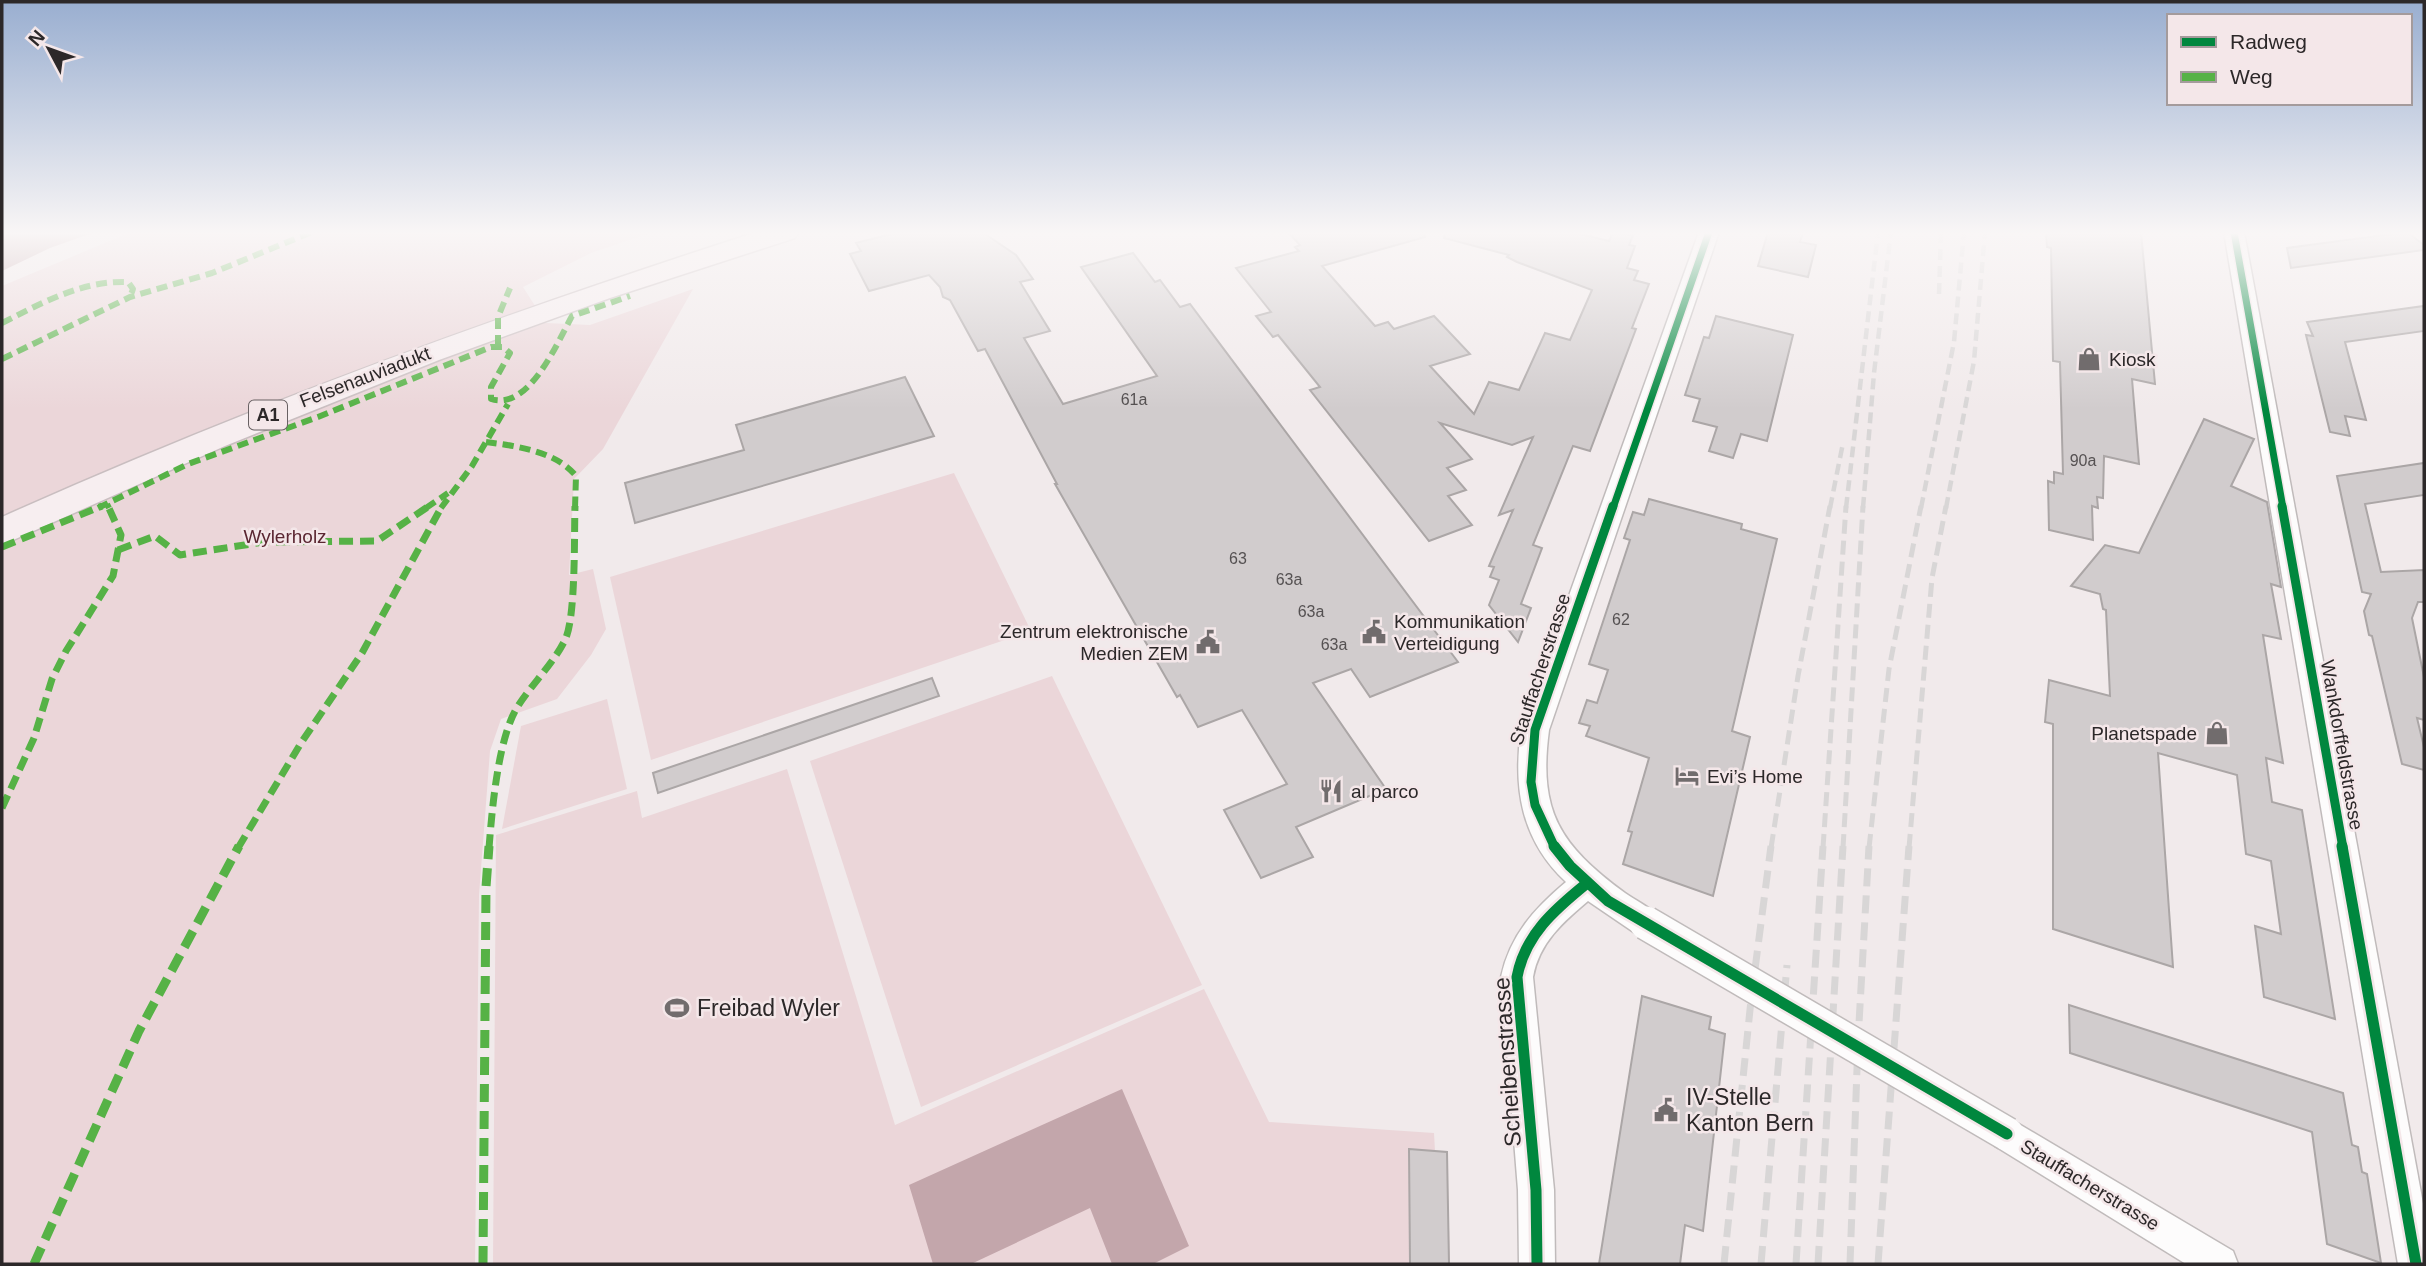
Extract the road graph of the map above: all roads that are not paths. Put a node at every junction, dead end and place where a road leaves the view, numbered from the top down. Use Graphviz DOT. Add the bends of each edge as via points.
graph roads {
  1 [pos="568,291"];
  2 [pos="579,291"];
  3 [pos="1688,291"];
  4 [pos="2244,291"];
  5 [pos="534,304"];
  6 [pos="2,508"];
  7 [pos="2,532"];
  8 [pos="1586,884"];
  9 [pos="1646,923"];
  10 [pos="1536,1264"];
  11 [pos="2220,1264"];
  12 [pos="2416,1264"];
  1 -- 5 [label="highway, A1"];
  2 -- 5 [label="highway, A1"];
  3 -- 8 [label="street, Stauffacherstrasse" via="1531,749 1530,775 1538,817 1547,837"];
  4 -- 12 [label="street, Wankdorffeldstrasse"];
  5 -- 6 [label="highway, Felsenauviadukt / A1" via="358,358"];
  5 -- 7 [label="highway, Felsenauviadukt / A1"];
  8 -- 9 [label="street, Stauffacherstrasse"];
  8 -- 10 [label="street, Scheibenstrasse" via="1545,919 1519,961 1536,1189"];
  9 -- 11 [label="street, Stauffacherstrasse, bridge"];
}
